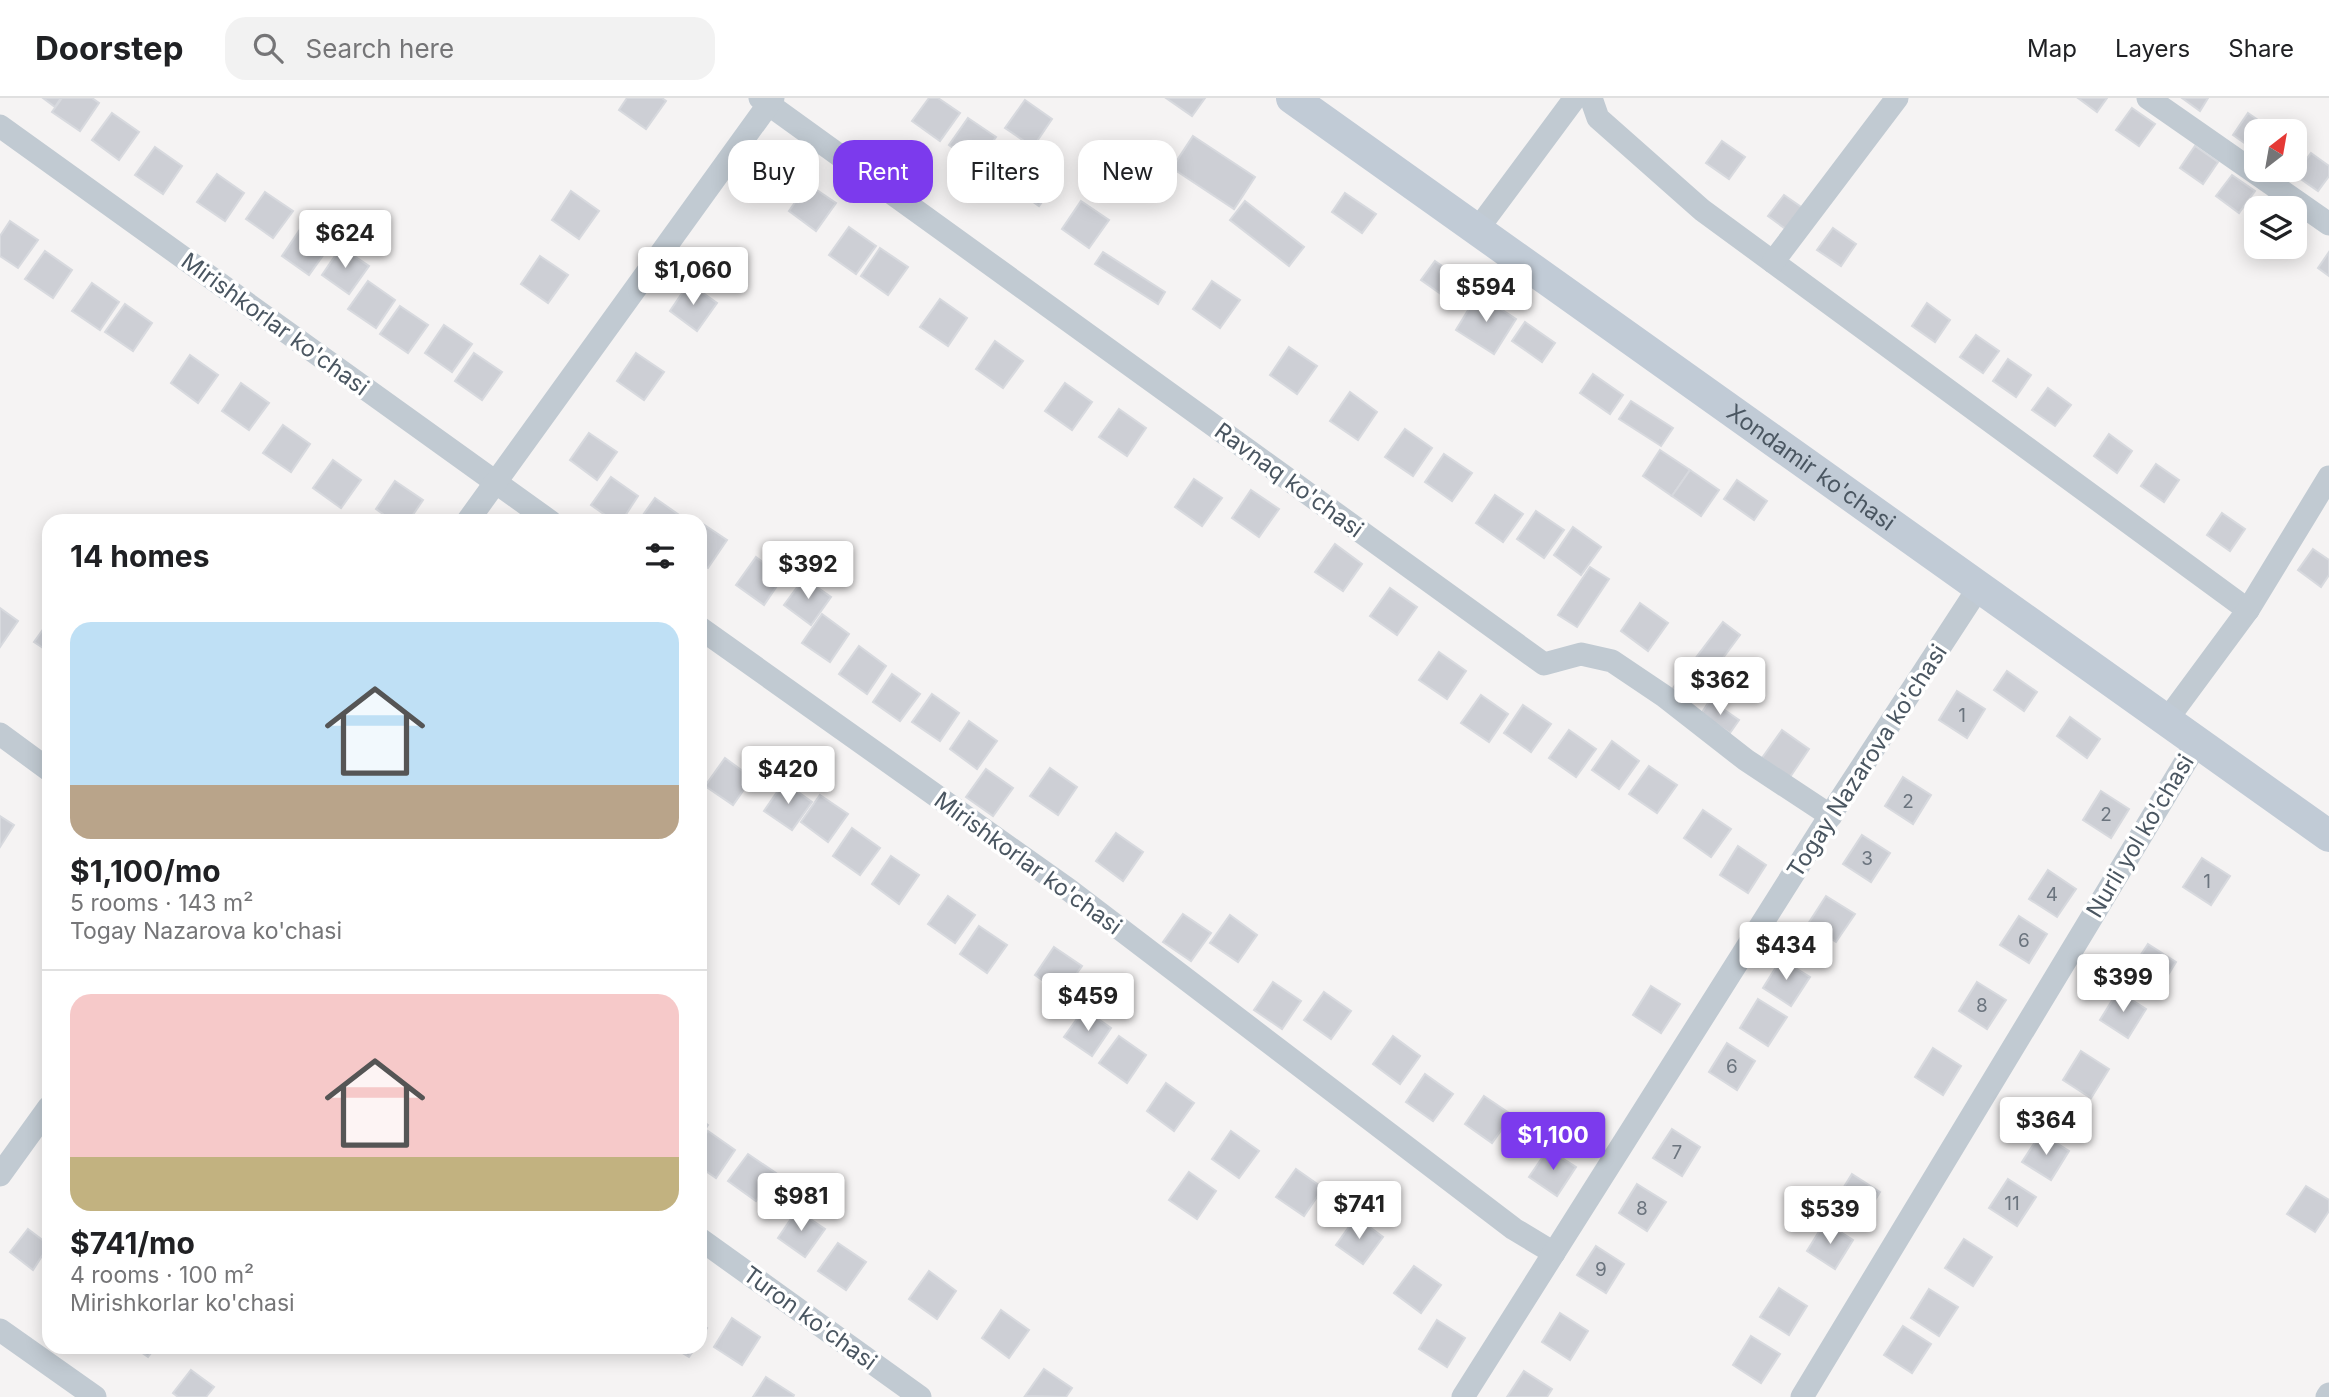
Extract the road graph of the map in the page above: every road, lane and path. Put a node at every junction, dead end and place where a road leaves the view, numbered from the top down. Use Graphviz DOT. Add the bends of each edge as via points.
graph roads {
  1 [pos="1292,98"];
  2 [pos="1575,98"];
  3 [pos="1591,98"];
  4 [pos="1897,98"];
  5 [pos="2148,98"];
  6 [pos="767,100"];
  7 [pos="0,126"];
  8 [pos="2329,224"];
  9 [pos="1476,230"];
  10 [pos="1773,262"];
  11 [pos="2329,477"];
  12 [pos="495,482"];
  13 [pos="473,514"];
  14 [pos="540,514"];
  15 [pos="1979,587"];
  16 [pos="2248,610"];
  17 [pos="707,633"];
  18 [pos="2166,721"];
  19 [pos="0,734"];
  20 [pos="2197,743"];
  21 [pos="42,765"];
  22 [pos="1831,816"];
  23 [pos="2329,836"];
  24 [pos="42,1117"];
  25 [pos="0,1175"];
  26 [pos="707,1244"];
  27 [pos="1554,1253"];
  28 [pos="0,1330"];
  29 [pos="95,1397"];
  30 [pos="920,1397"];
  31 [pos="1463,1397"];
  32 [pos="1802,1397"];
  1 -- 9 [label="main road, Xondamir ko'chasi"];
  2 -- 9 [label="street"];
  3 -- 10 [label="street" via="1598,118 1702,210"];
  4 -- 10 [label="street"];
  5 -- 8 [label="street"];
  6 -- 12 [label="street"];
  6 -- 22 [label="street, Ravnaq ko'chasi" via="1544,664 1581,654 1612,662"];
  7 -- 12 [label="street, Mirishkorlar ko'chasi"];
  9 -- 15 [label="main road, Xondamir ko'chasi"];
  10 -- 16 [label="street"];
  11 -- 16 [label="street"];
  12 -- 13 [label="street"];
  12 -- 14 [label="street, Mirishkorlar ko'chasi"];
  15 -- 18 [label="main road, Xondamir ko'chasi"];
  15 -- 22 [label="street, Togay Nazarova ko'chasi"];
  16 -- 18 [label="street"];
  17 -- 27 [label="street, Mirishkorlar ko'chasi" via="1069,890 1514,1229"];
  18 -- 20 [label="main road, Xondamir ko'chasi"];
  19 -- 21 [label="street"];
  20 -- 23 [label="main road, Xondamir ko'chasi"];
  20 -- 32 [label="street, Nurli yol ko'chasi"];
  22 -- 27 [label="street, Togay Nazarova ko'chasi"];
  24 -- 25 [label="street"];
  26 -- 30 [label="street, Turon ko'chasi"];
  27 -- 31 [label="street, Togay Nazarova ko'chasi"];
  28 -- 29 [label="street"];
}
